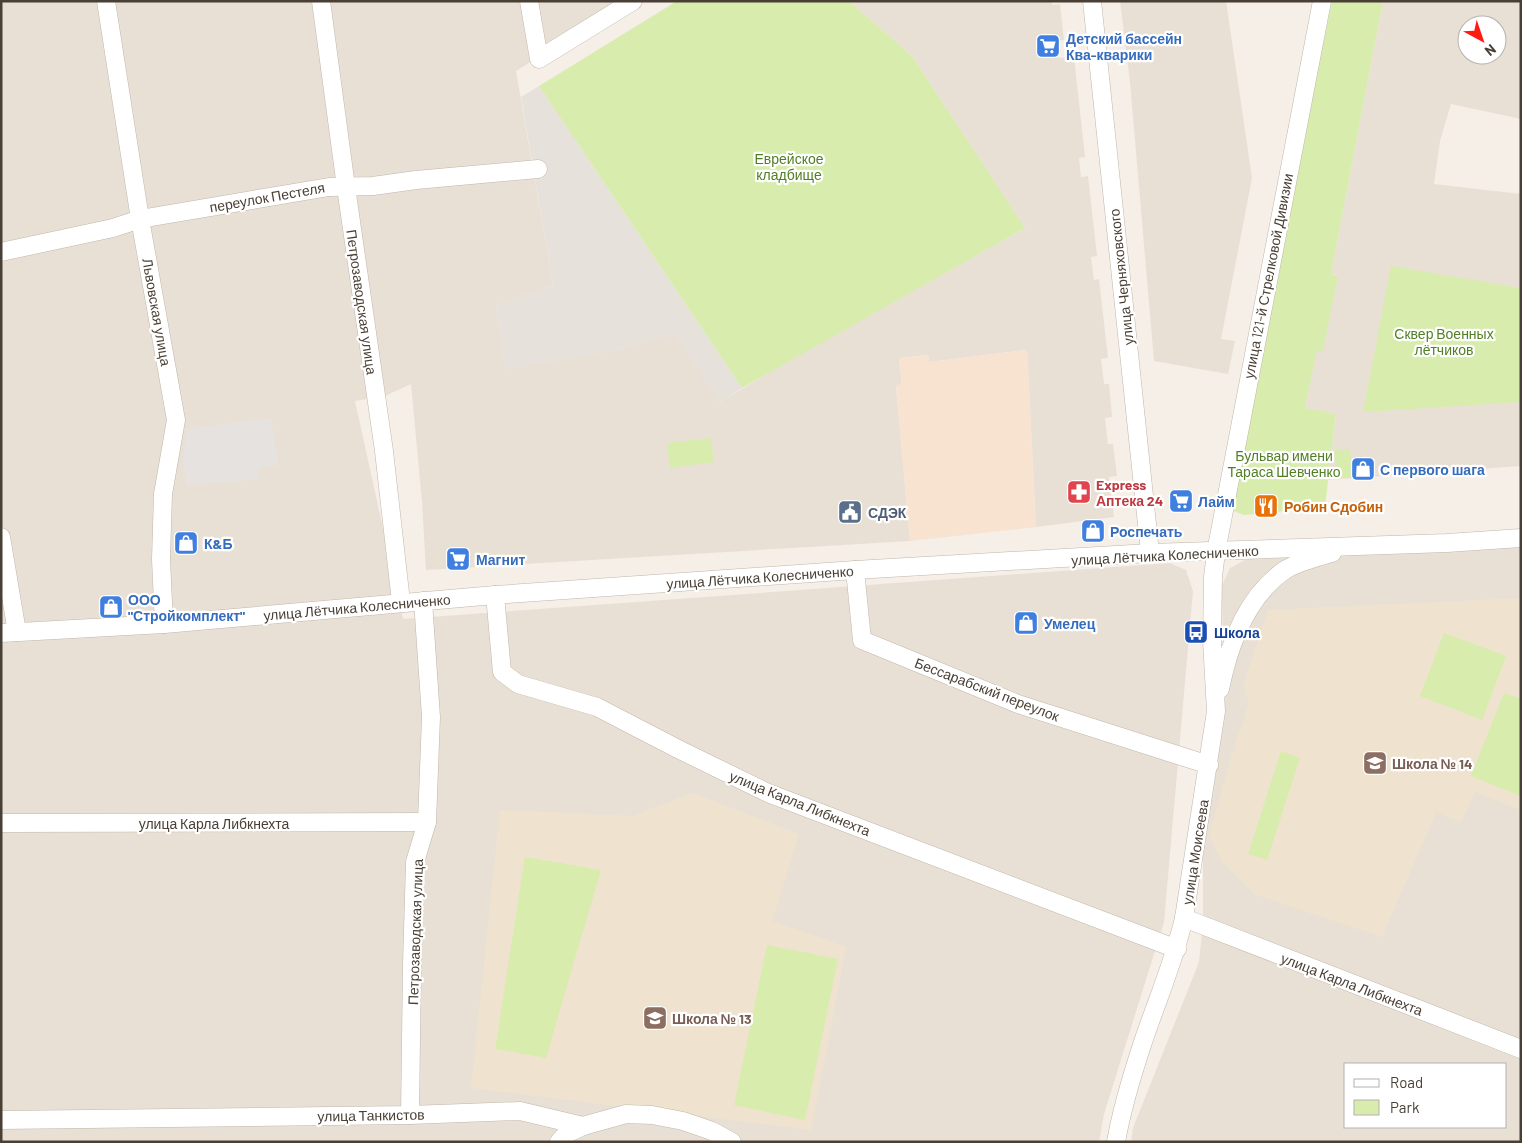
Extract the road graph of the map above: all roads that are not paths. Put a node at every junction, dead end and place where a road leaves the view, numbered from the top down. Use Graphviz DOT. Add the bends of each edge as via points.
graph roads {
  1 [pos="106,1"];
  2 [pos="321,1"];
  3 [pos="528,1"];
  4 [pos="633,1"];
  5 [pos="1092,1"];
  6 [pos="1322,1"];
  7 [pos="538,169"];
  8 [pos="346,187"];
  9 [pos="140,219"];
  10 [pos="1,252"];
  11 [pos="1,537"];
  12 [pos="1521,538"];
  13 [pos="1354,546"];
  14 [pos="1216,552"];
  15 [pos="1150,553"];
  16 [pos="855,570"];
  17 [pos="494,595"];
  18 [pos="401,602"];
  19 [pos="423,602"];
  20 [pos="164,624"];
  21 [pos="9,633"];
  22 [pos="1216,711"];
  23 [pos="1209,764"];
  24 [pos="427,822"];
  25 [pos="1,823"];
  26 [pos="1184,918"];
  27 [pos="1177,949"];
  28 [pos="1521,1049"];
  29 [pos="410,1115"];
  30 [pos="1,1120"];
  31 [pos="583,1126"];
  32 [pos="559,1142"];
  33 [pos="732,1142"];
  34 [pos="1116,1142"];
  1 -- 9 [label="street, Львовская улица"];
  2 -- 8 [label="street, Петрозаводская улица"];
  3 -- 4 [label="street" via="539,59"];
  5 -- 15 [label="street, улица Черняховского"];
  6 -- 14 [label="street, улица 121-й Стрелковой Дивизии"];
  7 -- 8 [label="street, переулок Пестеля"];
  8 -- 9 [label="street, переулок Пестеля" via="329,187"];
  8 -- 18 [label="street, Петрозаводская улица" via="384,451"];
  9 -- 10 [label="street, переулок Пестеля" via="113,228"];
  9 -- 20 [label="street, Львовская улица" via="176,420 163,494"];
  11 -- 21 [label="street"];
  12 -- 13 [label="street, улица Лётчика Колесниченко"];
  13 -- 14 [label="street, улица Лётчика Колесниченко"];
  13 -- 22 [label="street" via="1287,569 1265,588 1236,633"];
  14 -- 15 [label="street, улица Лётчика Колесниченко"];
  14 -- 22 [label="street, улица Моисеева" via="1212,640"];
  15 -- 16 [label="street, улица Лётчика Колесниченко"];
  16 -- 17 [label="street, улица Лётчика Колесниченко"];
  16 -- 23 [label="street, Бессарабский переулок" via="862,640 1018,704"];
  17 -- 19 [label="street, улица Лётчика Колесниченко"];
  17 -- 27 [label="street, улица Карла Либкнехта" via="502,672 518,684 597,708 768,793"];
  18 -- 19 [label="street, улица Лётчика Колесниченко"];
  18 -- 20 [label="street, улица Лётчика Колесниченко"];
  19 -- 24 [label="street, Петрозаводская улица" via="431,717"];
  20 -- 21 [label="street, улица Лётчика Колесниченко"];
  22 -- 23 [label="street, улица Моисеева"];
  23 -- 26 [label="street, улица Моисеева"];
  24 -- 25 [label="street, улица Карла Либкнехта"];
  24 -- 29 [label="street, Петрозаводская улица" via="415,862"];
  26 -- 27 [label="street, улица Моисеева"];
  26 -- 28 [label="street, улица Карла Либкнехта"];
  27 -- 34 [label="street, улица Моисеева" via="1143,1041"];
  29 -- 30 [label="street, улица Танкистов"];
  29 -- 31 [label="street, улица Танкистов" via="520,1110"];
  31 -- 32 [label="street" via="566,1134"];
  31 -- 33 [label="street, улица Танкистов" via="626,1114 652,1115 683,1120"];
}
